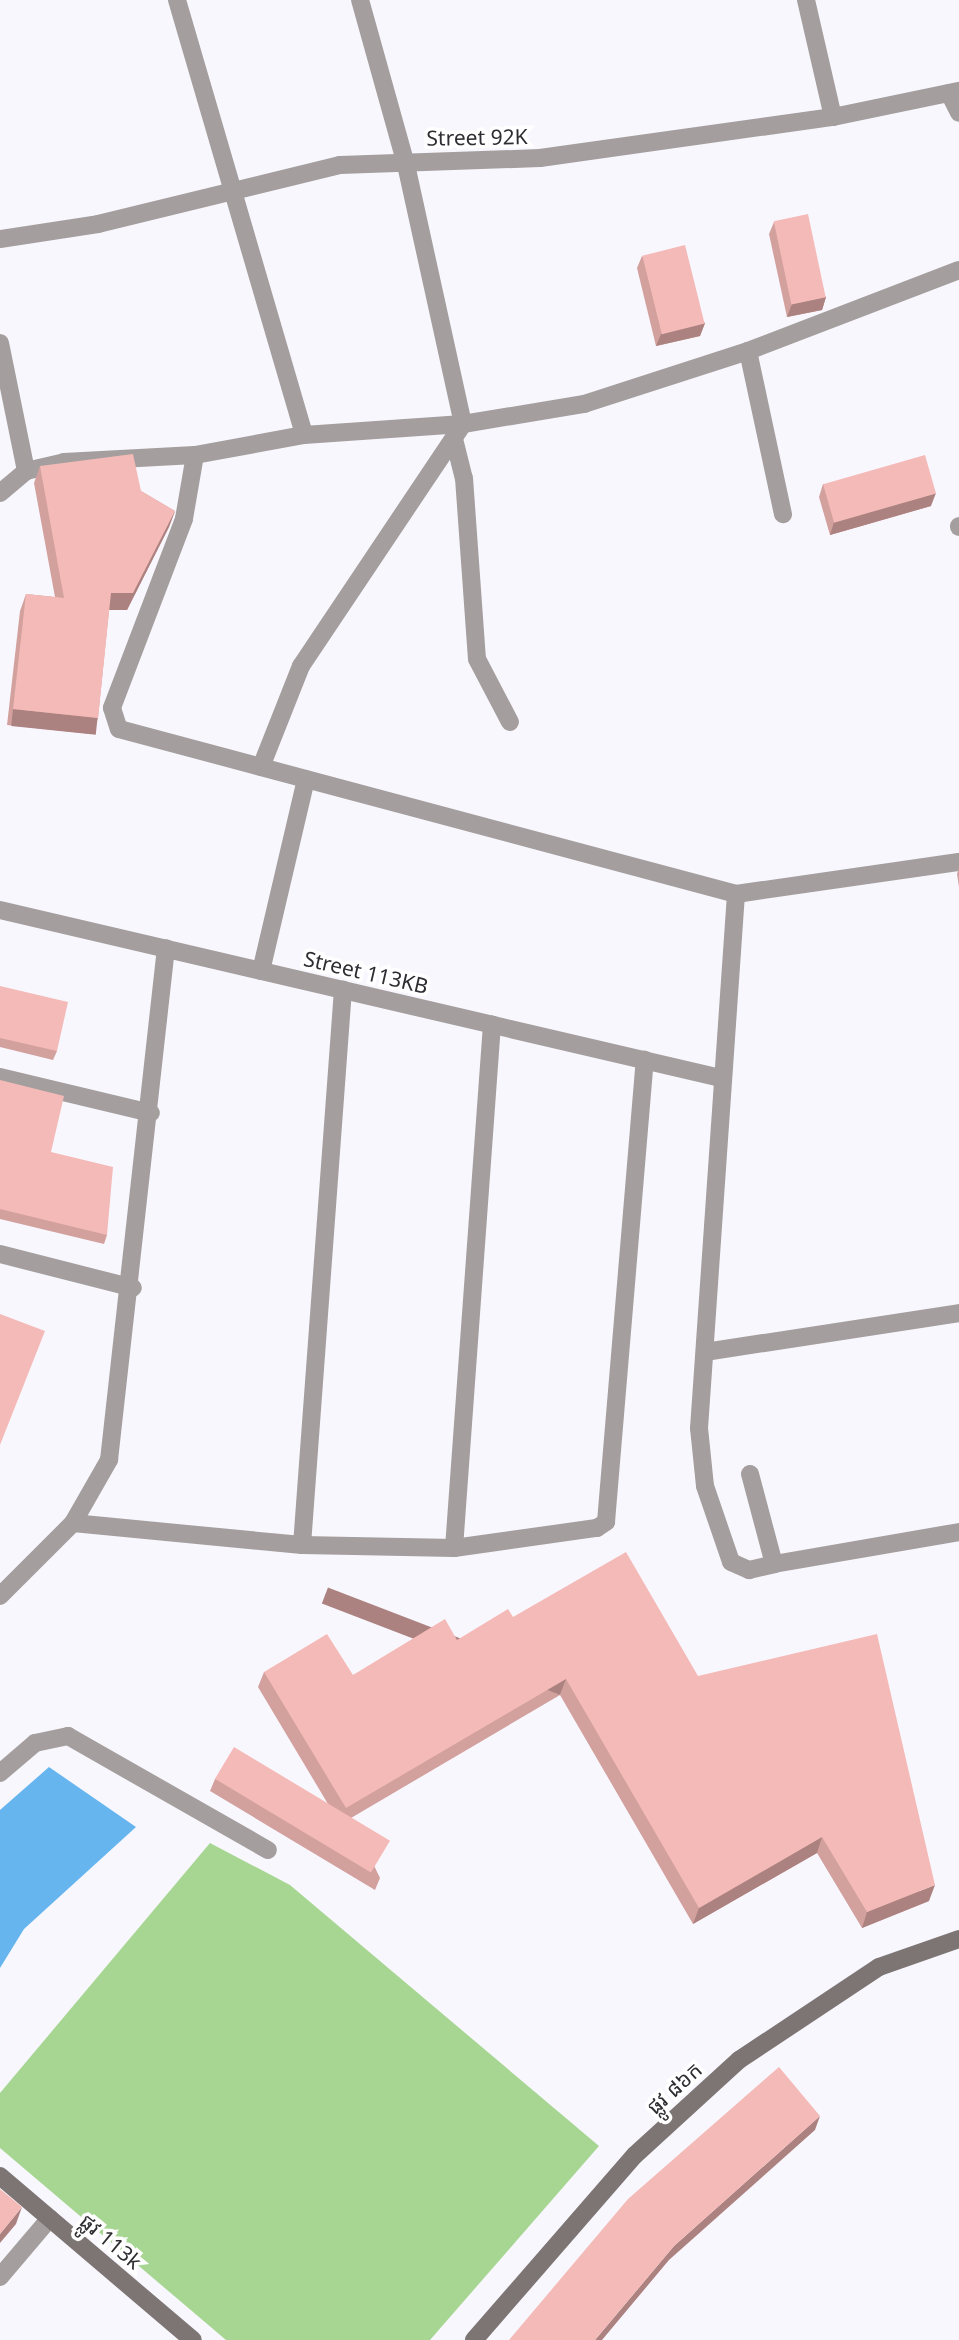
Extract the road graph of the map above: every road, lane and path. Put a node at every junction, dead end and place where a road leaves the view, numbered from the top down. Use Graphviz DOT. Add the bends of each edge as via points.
graph roads {
  1 [pos="177,0"];
  2 [pos="360,0"];
  3 [pos="806,0"];
  4 [pos="954,92"];
  5 [pos="959,113"];
  6 [pos="833,117"];
  7 [pos="405,161"];
  8 [pos="229,189"];
  9 [pos="0,239"];
  10 [pos="959,270"];
  11 [pos="0,343"];
  12 [pos="748,351"];
  13 [pos="463,424"];
  14 [pos="304,435"];
  15 [pos="455,443"];
  16 [pos="195,455"];
  17 [pos="26,471"];
  18 [pos="0,493"];
  19 [pos="783,514"];
  20 [pos="510,722"];
  21 [pos="261,767"];
  22 [pos="306,779"];
  23 [pos="959,862"];
  24 [pos="736,894"];
  25 [pos="0,910"];
  26 [pos="166,948"];
  27 [pos="261,971"];
  28 [pos="343,990"];
  29 [pos="492,1024"];
  30 [pos="645,1060"];
  31 [pos="0,1077"];
  32 [pos="721,1078"];
  33 [pos="151,1113"];
  34 [pos="0,1254"];
  35 [pos="133,1288"];
  36 [pos="959,1313"];
  37 [pos="705,1352"];
  38 [pos="750,1474"];
  39 [pos="73,1523"];
  40 [pos="959,1532"];
  41 [pos="302,1545"];
  42 [pos="454,1548"];
  43 [pos="774,1564"];
  44 [pos="0,1596"];
  45 [pos="0,1773"];
  46 [pos="268,1850"];
  47 [pos="959,1938"];
  48 [pos="0,2176"];
  49 [pos="50,2218"];
  50 [pos="0,2277"];
  51 [pos="193,2340"];
  52 [pos="474,2340"];
  1 -- 8 [label="street"];
  2 -- 7 [label="street"];
  3 -- 6 [label="street"];
  4 -- 5 [label="street"];
  4 -- 6 [label="street, Street 92K"];
  6 -- 7 [label="street, Street 92K" via="540,158"];
  7 -- 8 [label="street, Street 92K" via="340,165"];
  7 -- 13 [label="street"];
  8 -- 9 [label="street, Street 92K" via="98,225"];
  8 -- 14 [label="street"];
  10 -- 12 [label="street"];
  11 -- 17 [label="street"];
  12 -- 13 [label="street" via="584,404"];
  12 -- 19 [label="street"];
  13 -- 14 [label="street"];
  13 -- 15 [label="street"];
  14 -- 16 [label="street"];
  15 -- 20 [label="street" via="464,478 477,659"];
  15 -- 21 [label="street" via="388,530 301,666"];
  16 -- 17 [label="street" via="64,462"];
  16 -- 21 [label="street" via="184,519 112,708 114,723"];
  17 -- 18 [label="street"];
  21 -- 22 [label="street"];
  22 -- 24 [label="street"];
  22 -- 27 [label="street"];
  23 -- 24 [label="street"];
  24 -- 32 [label="street"];
  25 -- 26 [label="street, Street 113KB"];
  26 -- 27 [label="street, Street 113KB"];
  26 -- 33 [label="street"];
  27 -- 28 [label="street, Street 113KB"];
  28 -- 29 [label="street, Street 113KB"];
  28 -- 41 [label="street"];
  29 -- 30 [label="street, Street 113KB"];
  29 -- 42 [label="street"];
  30 -- 32 [label="street, Street 113KB"];
  30 -- 42 [label="street" via="611,1512 597,1528"];
  31 -- 33 [label="street"];
  32 -- 37 [label="street"];
  33 -- 35 [label="street"];
  34 -- 35 [label="street"];
  35 -- 39 [label="street" via="109,1460"];
  36 -- 37 [label="street"];
  37 -- 43 [label="street" via="699,1428 705,1486 723,1543 731,1562 749,1570"];
  38 -- 43 [label="street"];
  39 -- 41 [label="street"];
  39 -- 44 [label="street"];
  40 -- 43 [label="street"];
  41 -- 42 [label="street"];
  45 -- 46 [label="street" via="35,1743 68,1736"];
  47 -- 52 [label="street, ផ្លូវ ៨៦ក" via="879,1966 739,2060 635,2155"];
  48 -- 49 [label="street, ផ្លូវ 113k"];
  49 -- 50 [label="street"];
  49 -- 51 [label="street, ផ្លូវ 113k"];
}
